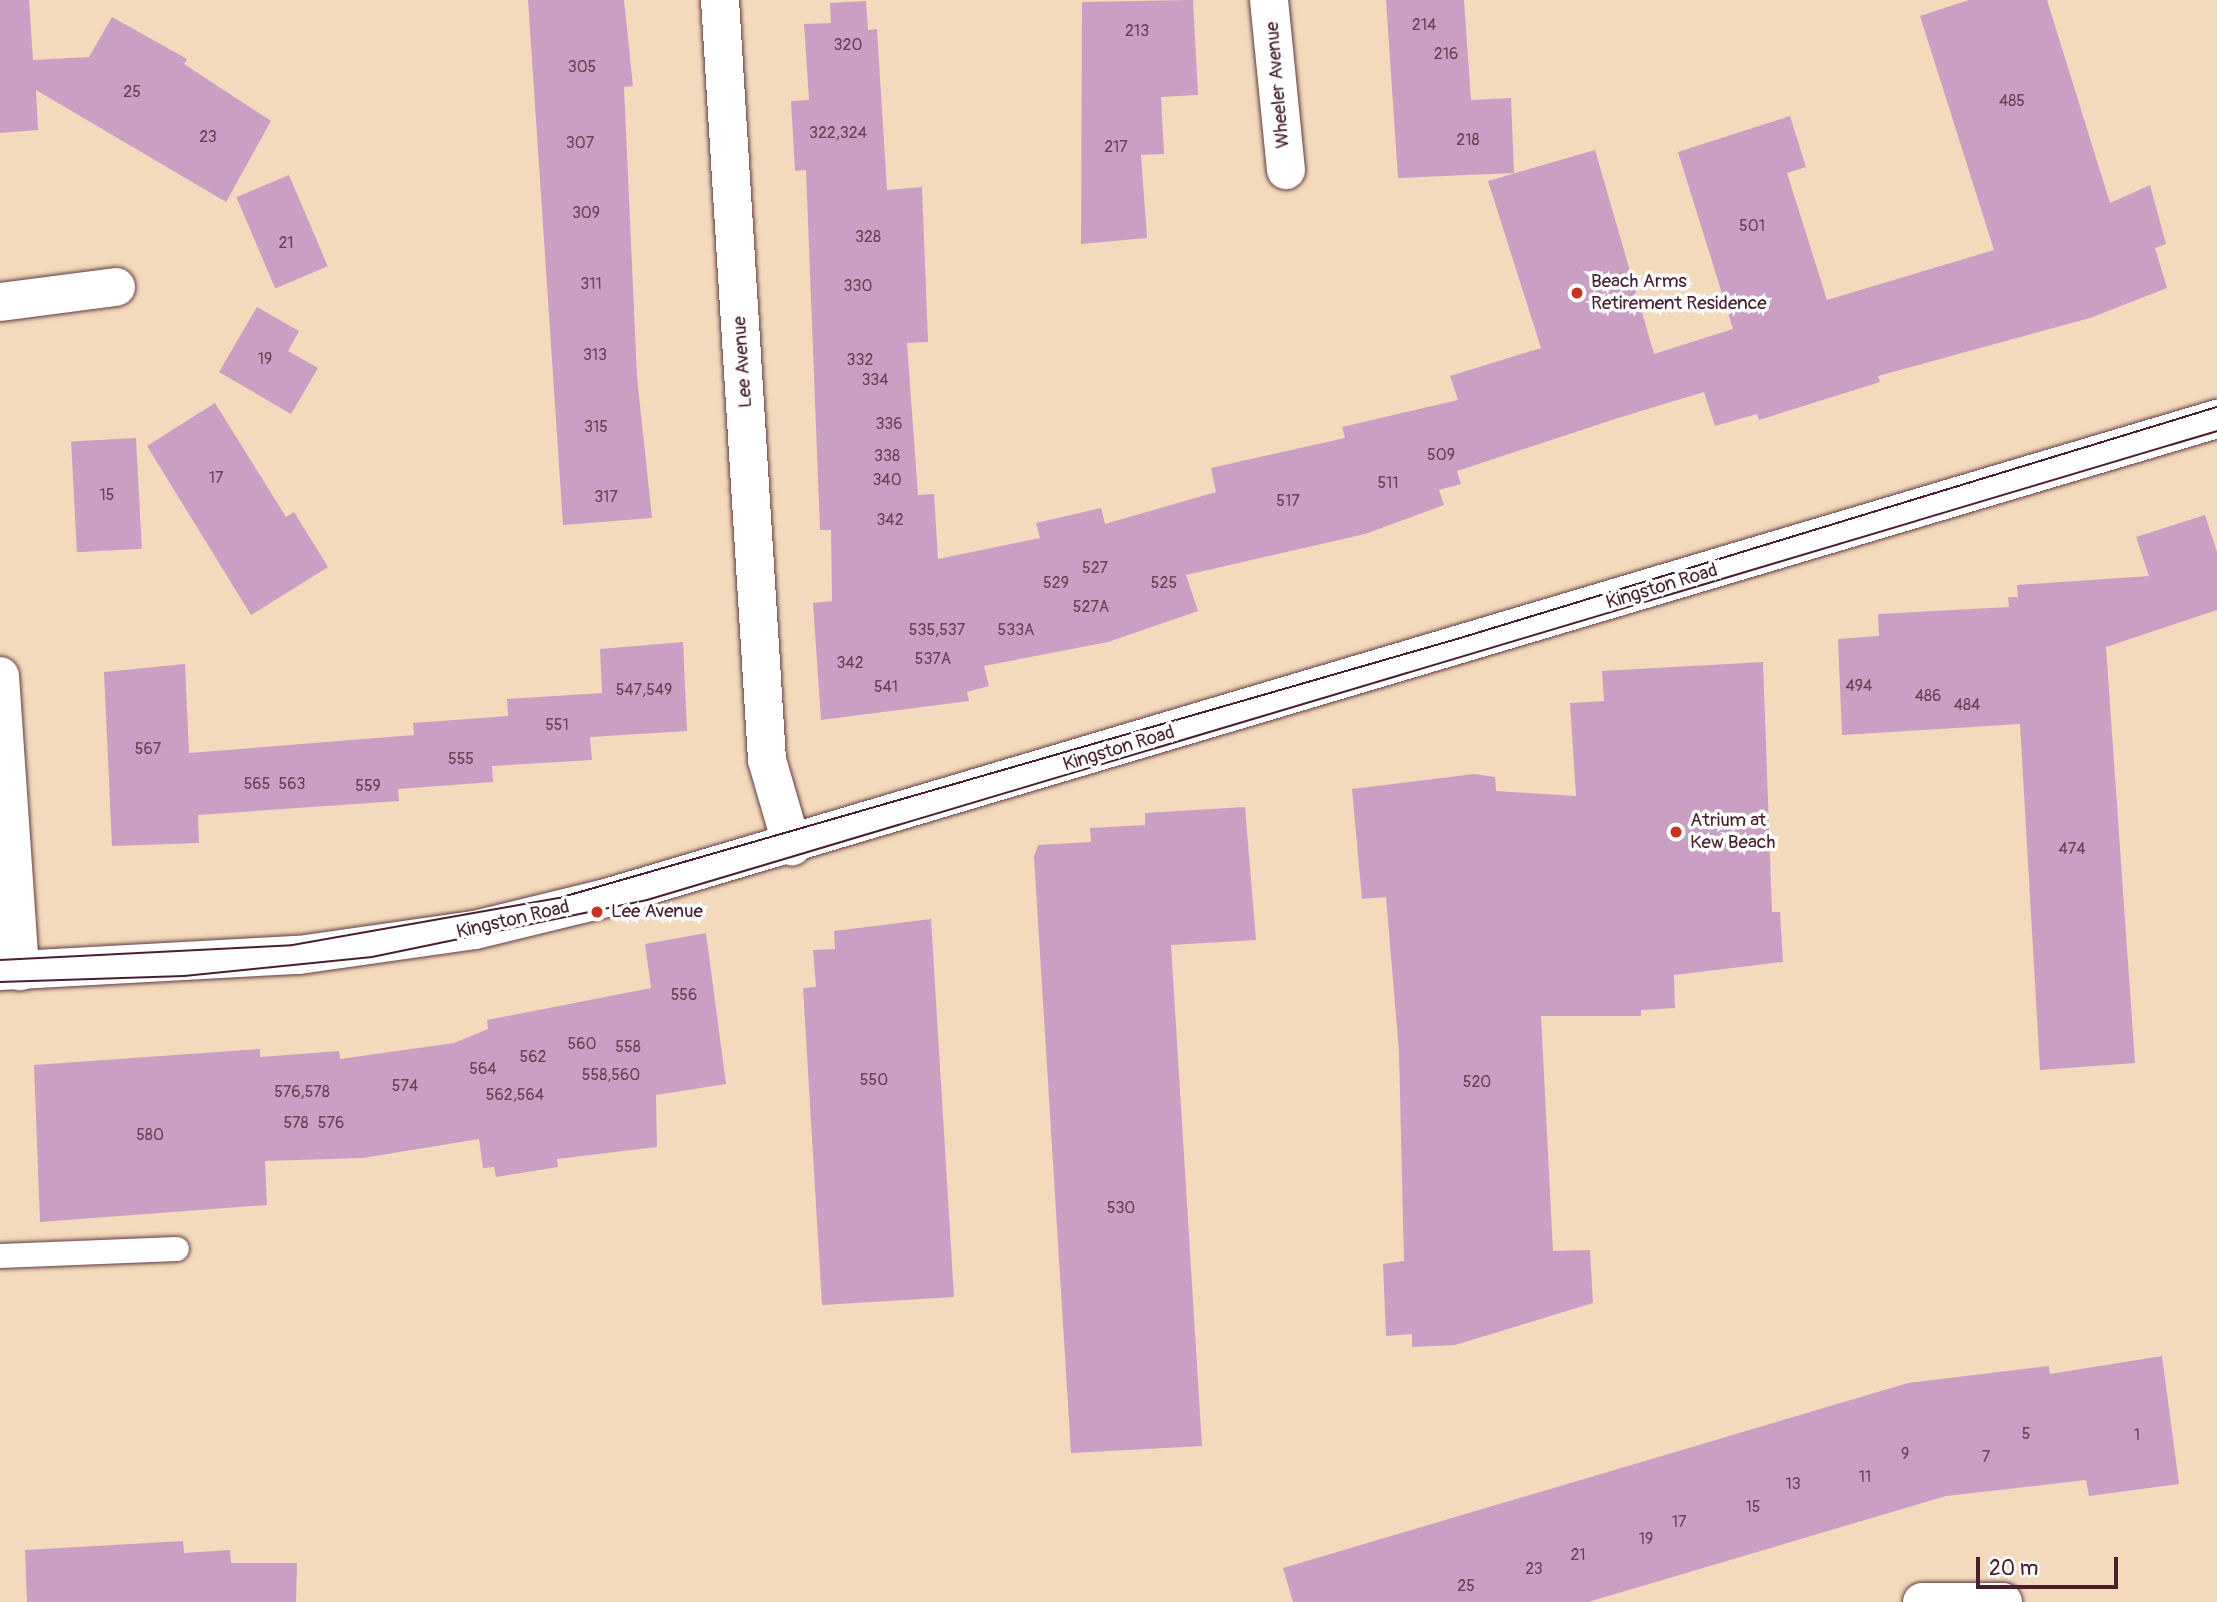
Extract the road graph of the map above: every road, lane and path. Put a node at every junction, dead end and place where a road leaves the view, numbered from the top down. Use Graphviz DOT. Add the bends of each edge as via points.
graph roads {
  1 [pos="720,0"];
  2 [pos="1269,0"];
  3 [pos="1286,170"];
  4 [pos="117,287"];
  5 [pos="0,302"];
  6 [pos="2217,419"];
  7 [pos="0,676"];
  8 [pos="792,846"];
  9 [pos="10,971"];
  10 [pos="177,1249"];
  11 [pos="0,1256"];
  12 [pos="1922,1602"];
  13 [pos="2003,1602"];
  1 -- 8 [label="main road, Lee Avenue" via="767,760"];
  2 -- 3 [label="main road, Wheeler Avenue"];
  4 -- 5 [label="main road"];
  6 -- 8 [label="main road, Kingston Road"];
  7 -- 9 [label="main road"];
  8 -- 9 [label="main road, Kingston Road" via="475,930 299,956"];
  10 -- 11 [label="lane"];
  12 -- 13 [label="main road"];
}
